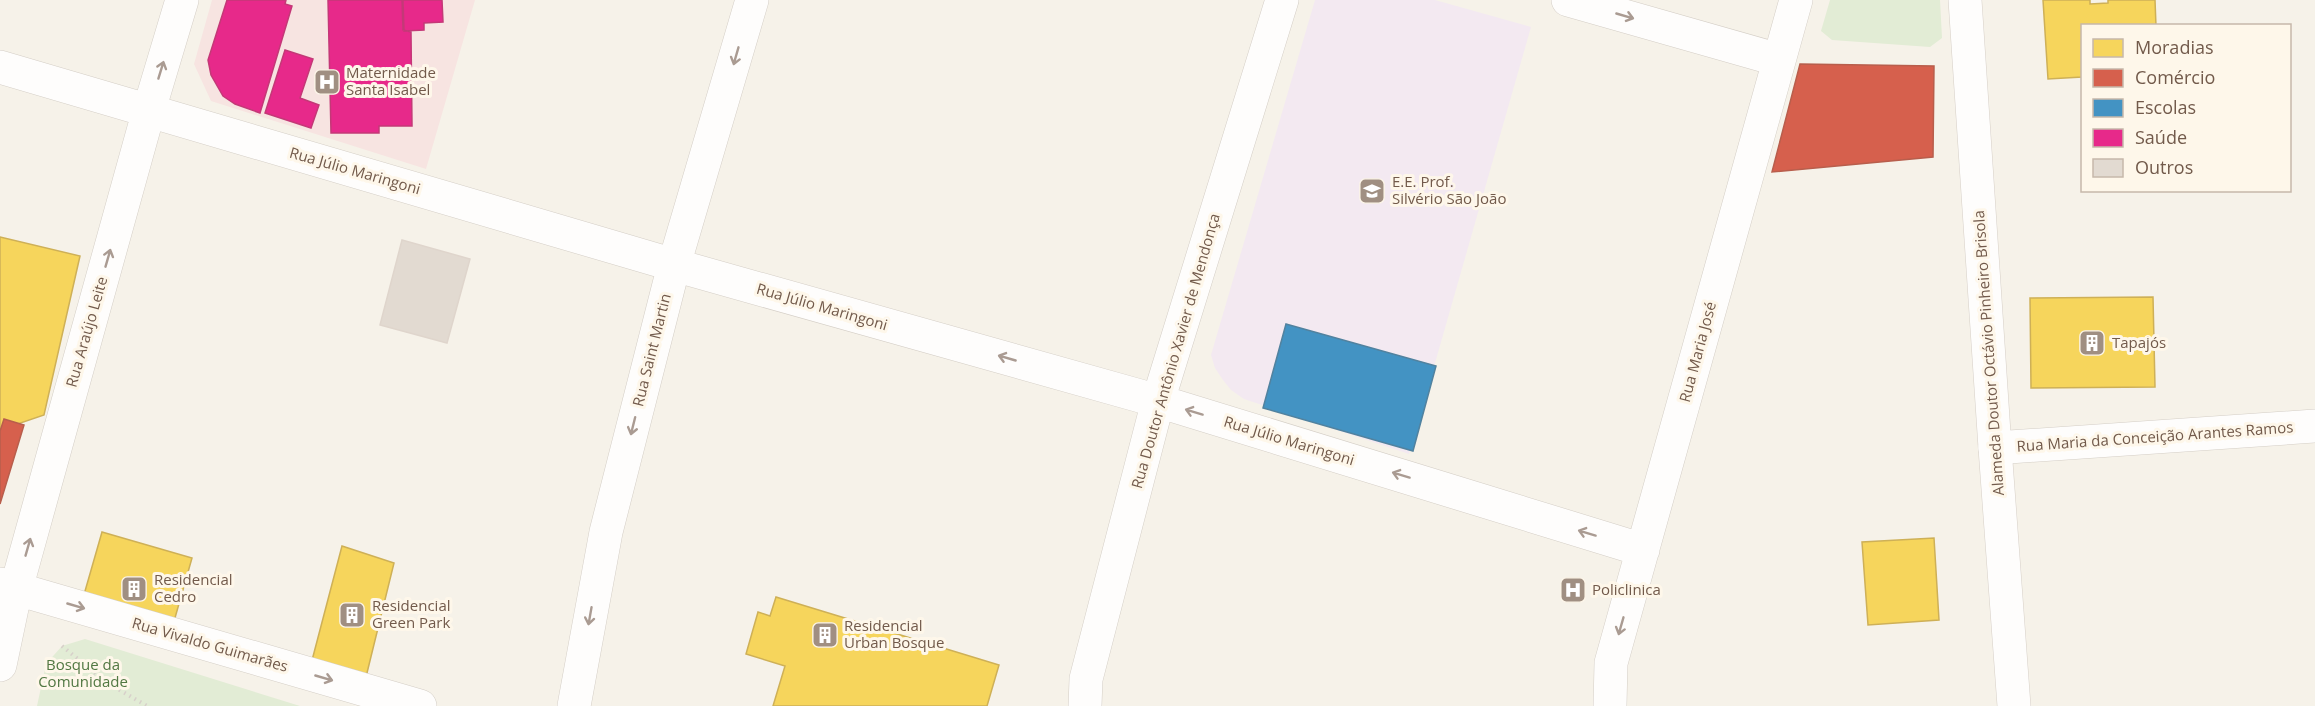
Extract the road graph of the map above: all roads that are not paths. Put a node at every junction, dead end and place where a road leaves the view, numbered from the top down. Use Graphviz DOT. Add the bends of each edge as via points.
graph roads {
  1 [pos="182,0"];
  2 [pos="752,0"];
  3 [pos="1282,0"];
  4 [pos="1568,0"];
  5 [pos="1796,0"];
  6 [pos="1965,0"];
  7 [pos="1779,60"];
  8 [pos="0,67"];
  9 [pos="149,110"];
  10 [pos="674,265"];
  11 [pos="1158,401"];
  12 [pos="2315,426"];
  13 [pos="1995,448"];
  14 [pos="1643,550"];
  15 [pos="5,589"];
  16 [pos="0,665"];
  17 [pos="420,706"];
  18 [pos="574,706"];
  19 [pos="1085,706"];
  20 [pos="1610,706"];
  21 [pos="2014,706"];
  9 -- 1 [label="street, Rua Araújo Leite, one-way"];
  2 -- 10 [label="street, Rua Saint Martin, one-way"];
  3 -- 11 [label="street, Rua Doutor Antônio Xavier de Mendonça"];
  4 -- 7 [label="street, one-way"];
  5 -- 7 [label="street, Rua Maria José"];
  6 -- 13 [label="street, Alameda Doutor Octávio Pinheiro Brisola"];
  7 -- 14 [label="street, Rua Maria José"];
  8 -- 9 [label="street, Rua Júlio Maringoni"];
  9 -- 10 [label="street, Rua Júlio Maringoni"];
  15 -- 9 [label="street, Rua Araújo Leite, one-way"];
  11 -- 10 [label="street, Rua Júlio Maringoni, one-way"];
  10 -- 18 [label="street, Rua Saint Martin, one-way" via="606,532"];
  14 -- 11 [label="street, Rua Júlio Maringoni, one-way"];
  11 -- 19 [label="street, Rua Doutor Antônio Xavier de Mendonça" via="1086,679"];
  12 -- 13 [label="street, Rua Maria da Conceição Arantes Ramos"];
  13 -- 21 [label="street, Alameda Doutor Octávio Pinheiro Brisola"];
  14 -- 20 [label="street, Rua Maria José, one-way" via="1611,663"];
  15 -- 16 [label="street, Rua Araújo Leite"];
  15 -- 17 [label="street, Rua Vivaldo Guimarães, one-way"];
}
